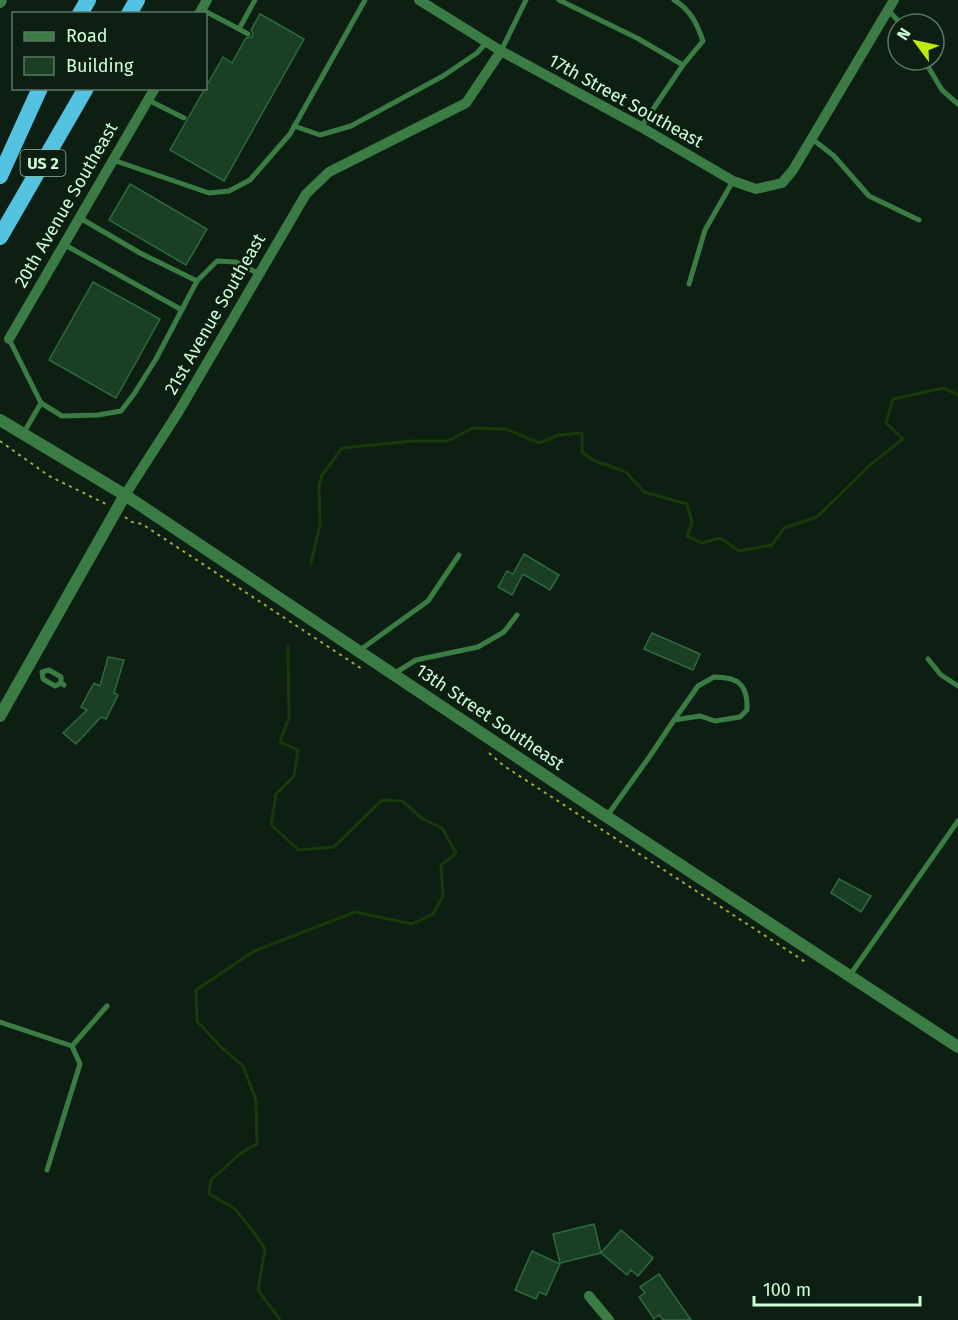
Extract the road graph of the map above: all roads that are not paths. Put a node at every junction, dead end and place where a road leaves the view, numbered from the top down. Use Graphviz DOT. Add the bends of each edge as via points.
graph roads {
  1 [pos="255,0"];
  2 [pos="365,0"];
  3 [pos="419,0"];
  4 [pos="526,0"];
  5 [pos="559,0"];
  6 [pos="674,0"];
  7 [pos="894,0"];
  8 [pos="202,8"];
  9 [pos="888,10"];
  10 [pos="239,29"];
  11 [pos="248,34"];
  12 [pos="487,42"];
  13 [pos="501,51"];
  14 [pos="683,65"];
  15 [pos="931,72"];
  16 [pos="37,90"];
  17 [pos="37,90"];
  18 [pos="85,90"];
  19 [pos="154,90"];
  20 [pos="148,100"];
  21 [pos="958,104"];
  22 [pos="183,118"];
  23 [pos="294,126"];
  24 [pos="641,127"];
  25 [pos="812,138"];
  26 [pos="0,153"];
  27 [pos="113,160"];
  28 [pos="0,176"];
  29 [pos="733,181"];
  30 [pos="80,218"];
  31 [pos="919,220"];
  32 [pos="0,237"];
  33 [pos="65,245"];
  34 [pos="259,274"];
  35 [pos="197,281"];
  36 [pos="689,284"];
  37 [pos="182,310"];
  38 [pos="9,339"];
  39 [pos="41,403"];
  40 [pos="0,420"];
  41 [pos="23,434"];
  42 [pos="125,495"];
  43 [pos="459,555"];
  44 [pos="517,615"];
  45 [pos="358,651"];
  46 [pos="928,659"];
  47 [pos="30,665"];
  48 [pos="42,672"];
  49 [pos="393,674"];
  50 [pos="958,686"];
  51 [pos="0,716"];
  52 [pos="674,720"];
  53 [pos="606,817"];
  54 [pos="958,821"];
  55 [pos="849,976"];
  56 [pos="107,1006"];
  57 [pos="0,1022"];
  58 [pos="72,1046"];
  59 [pos="958,1047"];
  60 [pos="47,1170"];
  61 [pos="589,1296"];
  62 [pos="609,1320"];
  1 -- 10 [label="lane"];
  2 -- 23 [label="lane"];
  3 -- 12 [label="street, 17th Street Southeast"];
  4 -- 13 [label="lane, 21st Avenue Southeast"];
  5 -- 14 [label="lane"];
  6 -- 14 [label="lane" via="695,20 703,41"];
  7 -- 9 [label="street, 17th Street Southeast"];
  8 -- 10 [label="lane"];
  9 -- 25 [label="street, 17th Street Southeast"];
  10 -- 11 [label="lane"];
  12 -- 13 [label="street, 17th Street Southeast"];
  12 -- 23 [label="lane" via="443,76 351,126 320,135"];
  13 -- 24 [label="street, 17th Street Southeast"];
  13 -- 34 [label="street, 21st Avenue Southeast" via="466,104 329,172 306,194"];
  14 -- 24 [label="lane"];
  15 -- 21 [label="lane" via="942,90"];
  16 -- 26 [label="highway, US 2"];
  17 -- 28 [label="highway"];
  18 -- 32 [label="highway, US 2"];
  19 -- 20 [label="street, 20th Avenue Southeast"];
  20 -- 22 [label="lane"];
  20 -- 27 [label="street, 20th Avenue Southeast"];
  23 -- 27 [label="lane" via="250,180 230,191 208,193"];
  24 -- 29 [label="street, 17th Street Southeast"];
  25 -- 29 [label="street, 17th Street Southeast" via="782,183 756,189"];
  25 -- 31 [label="lane" via="834,156 869,196"];
  27 -- 30 [label="street, 20th Avenue Southeast"];
  29 -- 36 [label="lane" via="705,230"];
  30 -- 33 [label="street, 20th Avenue Southeast"];
  30 -- 35 [label="lane"];
  33 -- 37 [label="lane"];
  33 -- 38 [label="street, 20th Avenue Southeast"];
  34 -- 35 [label="lane" via="236,262 217,261"];
  34 -- 42 [label="street, 21st Avenue Southeast"];
  35 -- 37 [label="lane"];
  37 -- 39 [label="lane" via="156,359 121,411 98,416 62,416"];
  38 -- 39 [label="lane"];
  39 -- 41 [label="lane"];
  40 -- 41 [label="street, 13th Street Southeast"];
  41 -- 42 [label="street, 13th Street Southeast"];
  42 -- 45 [label="street, 13th Street Southeast"];
  42 -- 47 [label="street, 21st Avenue Southeast"];
  43 -- 45 [label="lane" via="428,601"];
  44 -- 49 [label="lane" via="504,632 478,647 416,660"];
  45 -- 49 [label="street, 13th Street Southeast"];
  46 -- 50 [label="lane" via="941,675"];
  47 -- 48 [label="lane"];
  47 -- 51 [label="street, 21st Avenue Southeast"];
  48 -- 48 [label="lane" via="49,670 61,677 63,684 55,686 43,679"];
  49 -- 53 [label="street, 13th Street Southeast"];
  52 -- 52 [label="lane" via="698,686 714,677 728,677 741,684 748,695 747,710 740,717"];
  52 -- 53 [label="lane"];
  53 -- 55 [label="street, 13th Street Southeast"];
  54 -- 55 [label="lane"];
  55 -- 59 [label="street, 13th Street Southeast"];
  56 -- 58 [label="lane"];
  57 -- 58 [label="lane"];
  58 -- 60 [label="lane" via="80,1064"];
  61 -- 62 [label="street"];
}
